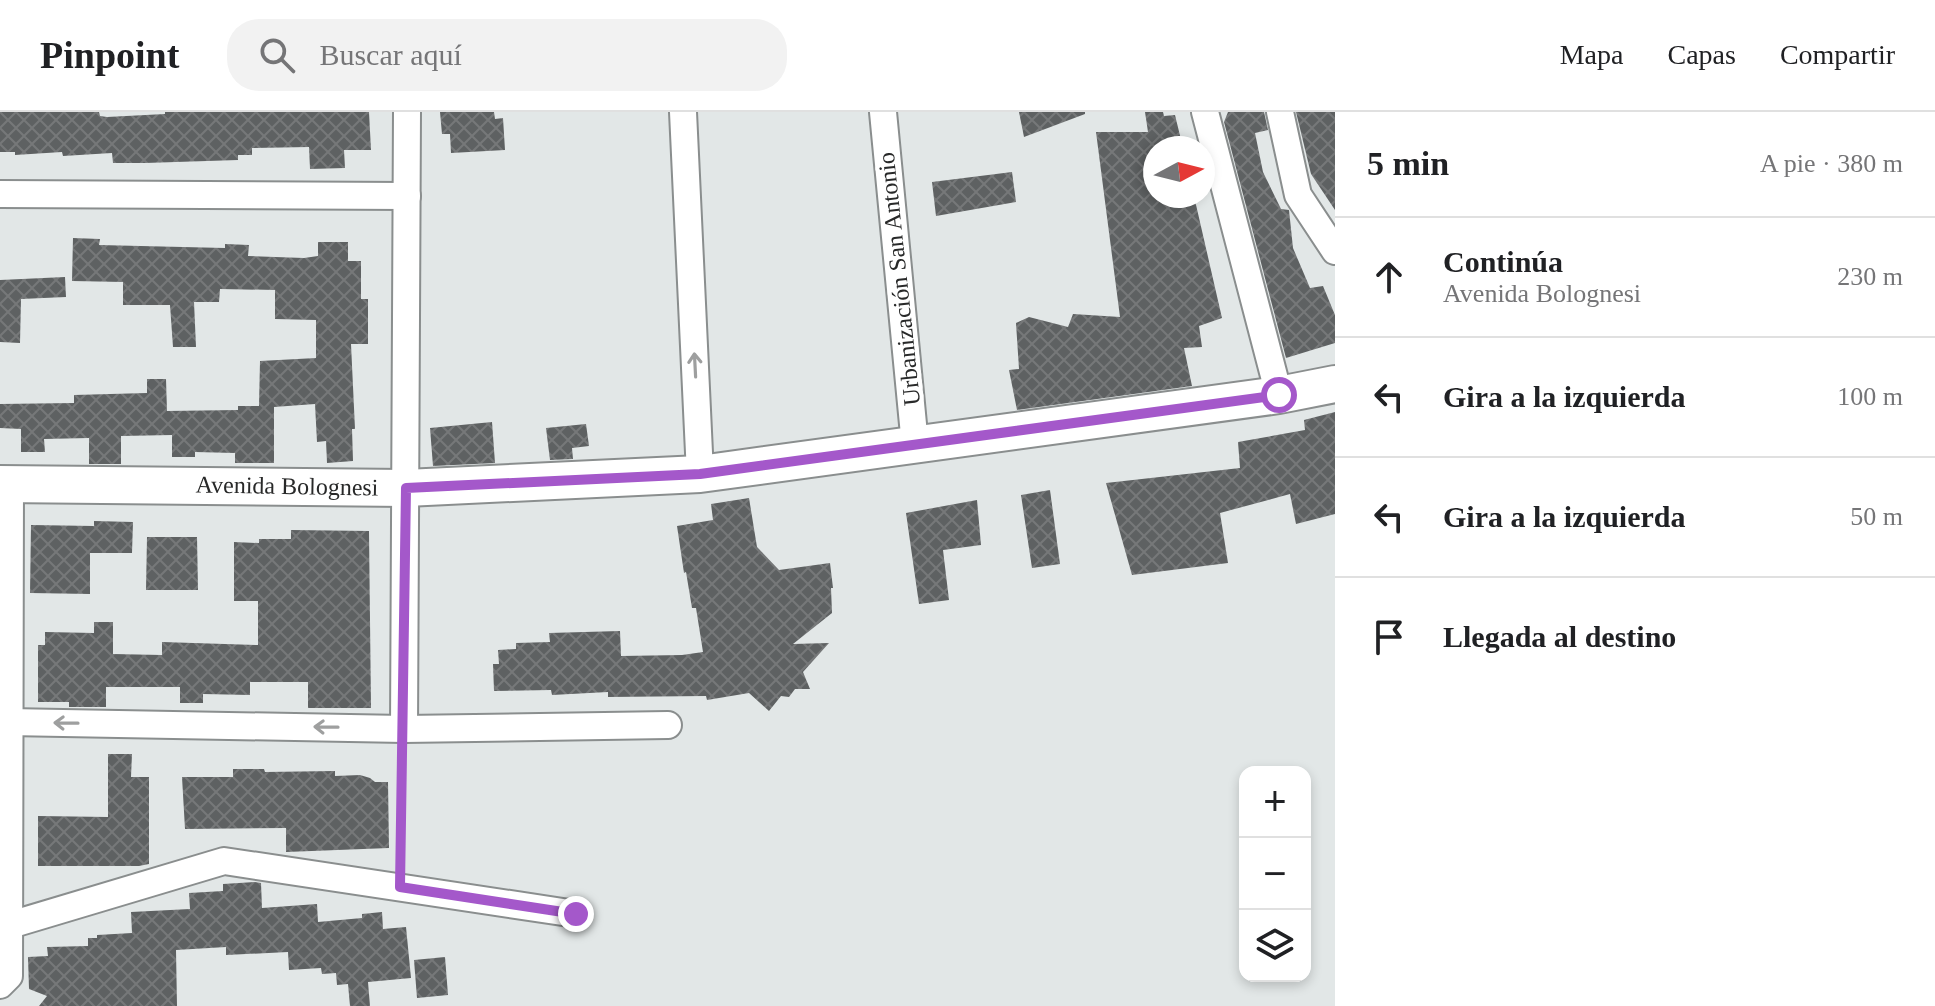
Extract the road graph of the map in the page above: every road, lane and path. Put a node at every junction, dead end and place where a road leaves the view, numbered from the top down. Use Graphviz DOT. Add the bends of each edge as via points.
graph roads {
  1 [pos="407,112"];
  2 [pos="683,112"];
  3 [pos="883,112"];
  4 [pos="1205,112"];
  5 [pos="1280,112"];
  6 [pos="0,194"];
  7 [pos="407,196"];
  8 [pos="1335,251"];
  9 [pos="1335,384"];
  10 [pos="1279,395"];
  11 [pos="915,445"];
  12 [pos="700,474"];
  13 [pos="5,484"];
  14 [pos="406,488"];
  15 [pos="8,722"];
  16 [pos="668,725"];
  17 [pos="404,729"];
  18 [pos="400,887"];
  19 [pos="576,914"];
  20 [pos="4,927"];
  21 [pos="0,985"];
  1 -- 7 [label="street"];
  12 -- 2 [label="street, one-way"];
  3 -- 11 [label="street, Urbanización San Antonio"];
  4 -- 10 [label="street"];
  5 -- 8 [label="street" via="1298,195"];
  6 -- 7 [label="street"];
  7 -- 14 [label="street"];
  9 -- 10 [label="main road, Avenida Bolognesi"];
  10 -- 11 [label="main road, Avenida Bolognesi"];
  11 -- 12 [label="main road, Avenida Bolognesi"];
  12 -- 14 [label="main road, Avenida Bolognesi"];
  13 -- 14 [label="main road, Avenida Bolognesi"];
  13 -- 15 [label="street"];
  14 -- 17 [label="street"];
  17 -- 15 [label="street, one-way"];
  15 -- 20 [label="street"];
  16 -- 17 [label="street"];
  17 -- 18 [label="path"];
  18 -- 19 [label="street"];
  18 -- 20 [label="street" via="224,861"];
  20 -- 21 [label="street" via="9,976"];
}
